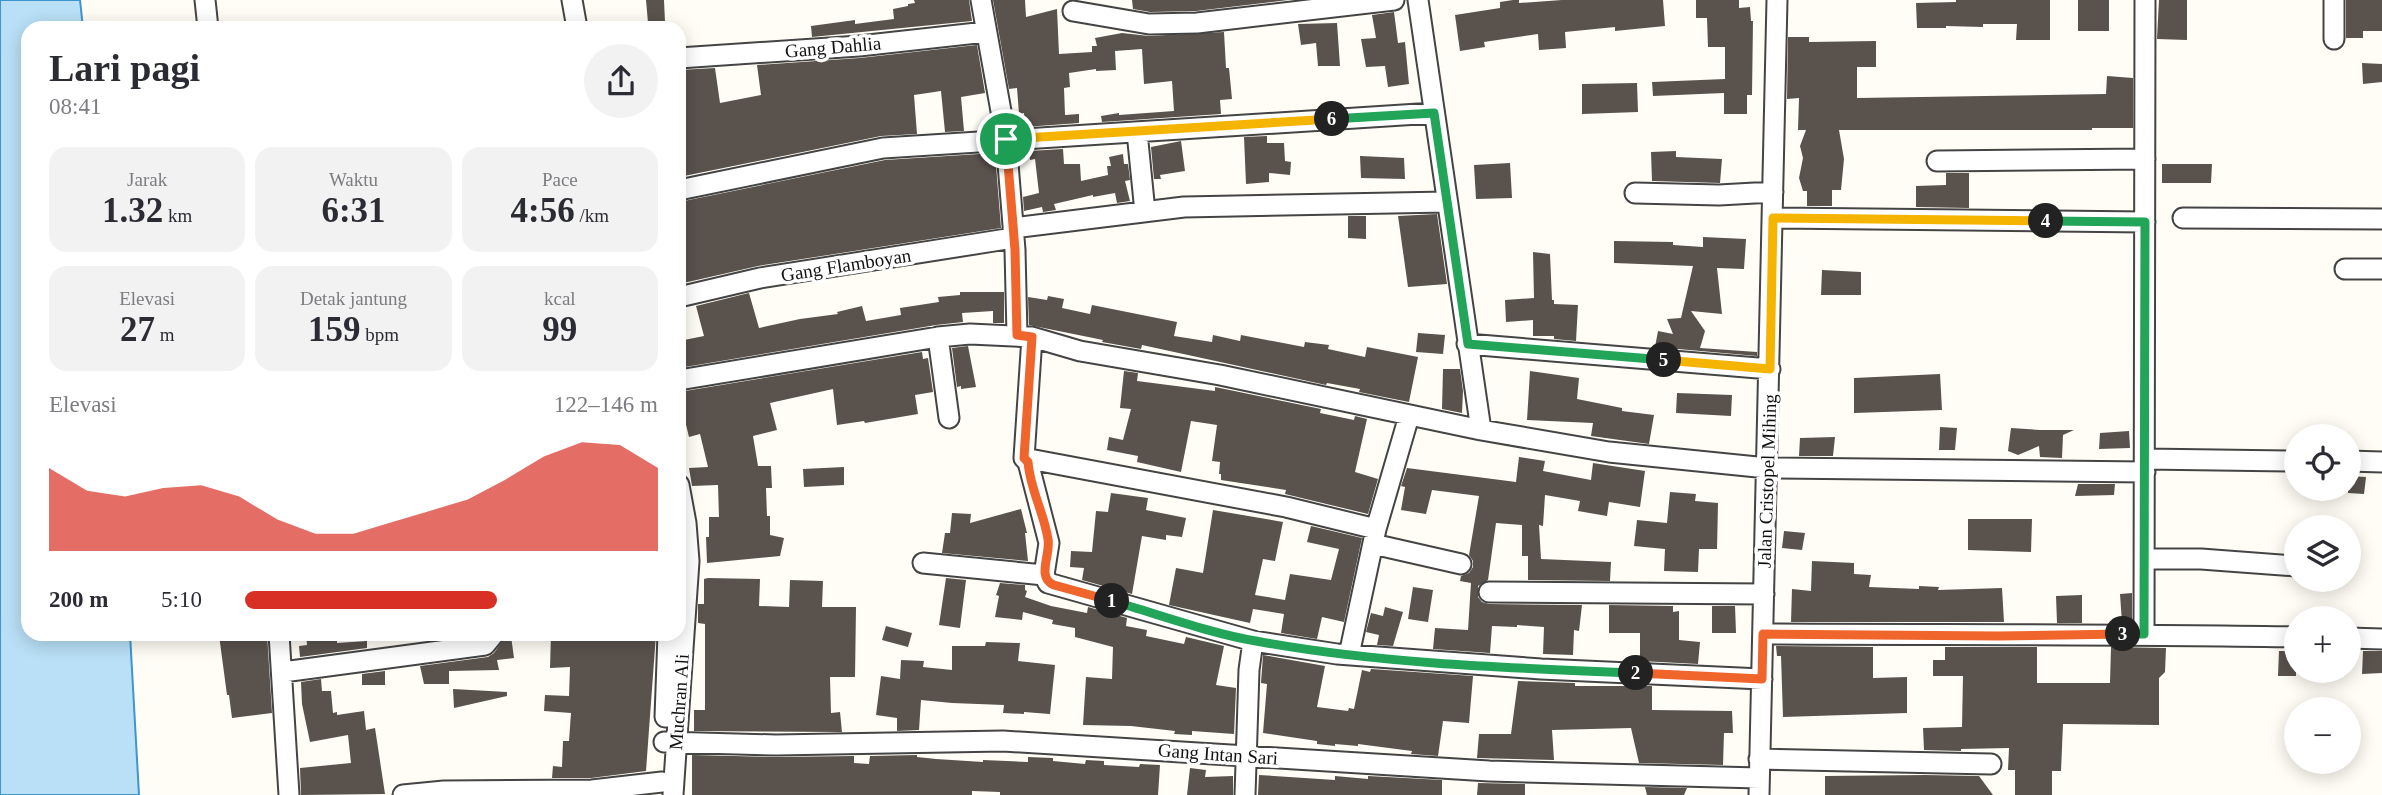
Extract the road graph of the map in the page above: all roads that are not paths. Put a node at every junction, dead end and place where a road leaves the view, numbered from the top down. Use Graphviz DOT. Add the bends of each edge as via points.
graph roads {
  1 [pos="205,0"];
  2 [pos="572,0"];
  3 [pos="584,0"];
  4 [pos="981,0"];
  5 [pos="1394,0"];
  6 [pos="1418,0"];
  7 [pos="1777,0"];
  8 [pos="2145,0"];
  9 [pos="2334,0"];
  10 [pos="1073,11"];
  11 [pos="207,21"];
  12 [pos="576,21"];
  13 [pos="588,21"];
  14 [pos="986,32"];
  15 [pos="2334,39"];
  16 [pos="686,58"];
  17 [pos="1434,113"];
  18 [pos="1137,132"];
  19 [pos="1006,139"];
  20 [pos="2145,159"];
  21 [pos="1937,161"];
  22 [pos="686,188"];
  23 [pos="1773,192"];
  24 [pos="1635,193"];
  25 [pos="1447,202"];
  26 [pos="1145,212"];
  27 [pos="1773,218"];
  28 [pos="2183,218"];
  29 [pos="2382,219"];
  30 [pos="2145,222"];
  31 [pos="1013,233"];
  32 [pos="2345,269"];
  33 [pos="2382,269"];
  34 [pos="686,295"];
  35 [pos="1025,336"];
  36 [pos="938,337"];
  37 [pos="1468,344"];
  38 [pos="1770,369"];
  39 [pos="686,379"];
  40 [pos="1409,416"];
  41 [pos="949,418"];
  42 [pos="1481,430"];
  43 [pos="1024,458"];
  44 [pos="2284,461"];
  45 [pos="2361,461"];
  46 [pos="2382,462"];
  47 [pos="2145,465"];
  48 [pos="1766,468"];
  49 [pos="686,525"];
  50 [pos="1374,536"];
  51 [pos="2145,559"];
  52 [pos="923,563"];
  53 [pos="1461,564"];
  54 [pos="2284,565"];
  55 [pos="1044,575"];
  56 [pos="686,590"];
  57 [pos="1489,592"];
  58 [pos="1764,594"];
  59 [pos="1763,634"];
  60 [pos="2144,634"];
  61 [pos="2284,637"];
  62 [pos="2361,638"];
  63 [pos="2382,639"];
  64 [pos="280,641"];
  65 [pos="488,641"];
  66 [pos="668,641"];
  67 [pos="681,641"];
  68 [pos="1253,641"];
  69 [pos="1349,655"];
  70 [pos="283,672"];
  71 [pos="1762,679"];
  72 [pos="670,743"];
  73 [pos="1246,756"];
  74 [pos="1991,764"];
  75 [pos="1759,777"];
  76 [pos="665,791"];
  77 [pos="289,795"];
  78 [pos="403,795"];
  79 [pos="1245,795"];
  1 -- 11 [label="street"];
  2 -- 12 [label="street"];
  3 -- 13 [label="street"];
  4 -- 14 [label="street"];
  5 -- 10 [label="street" via="1197,23 1149,24"];
  6 -- 17 [label="street"];
  7 -- 23 [label="street, Jalan Cristopel Mihing"];
  8 -- 20 [label="street"];
  9 -- 15 [label="street"];
  14 -- 16 [label="street, Gang Dahlia"];
  14 -- 19 [label="street"];
  17 -- 18 [label="street"];
  17 -- 25 [label="street"];
  18 -- 19 [label="street"];
  18 -- 26 [label="street"];
  19 -- 22 [label="street" via="857,151"];
  19 -- 31 [label="street"];
  20 -- 21 [label="street"];
  20 -- 30 [label="street"];
  23 -- 24 [label="street"];
  23 -- 27 [label="street, Jalan Cristopel Mihing"];
  25 -- 26 [label="street, Gang Flamboyan" via="1184,207"];
  25 -- 37 [label="street"];
  26 -- 31 [label="street, Gang Flamboyan"];
  27 -- 30 [label="street"];
  27 -- 38 [label="street, Jalan Cristopel Mihing"];
  28 -- 29 [label="street"];
  30 -- 47 [label="street"];
  31 -- 34 [label="street, Gang Flamboyan"];
  31 -- 35 [label="street"];
  32 -- 33 [label="street"];
  35 -- 36 [label="street"];
  35 -- 40 [label="street"];
  35 -- 43 [label="street"];
  36 -- 39 [label="street"];
  36 -- 41 [label="street"];
  37 -- 38 [label="street"];
  37 -- 42 [label="street"];
  38 -- 48 [label="street, Jalan Cristopel Mihing"];
  40 -- 42 [label="street"];
  40 -- 50 [label="street"];
  42 -- 48 [label="street" via="1609,452"];
  43 -- 50 [label="street" via="1286,507"];
  43 -- 55 [label="street" via="1049,543"];
  44 -- 47 [label="street"];
  45 -- 46 [label="street"];
  47 -- 48 [label="street"];
  47 -- 51 [label="street"];
  48 -- 58 [label="street, Jalan Cristopel Mihing"];
  49 -- 56 [label="street, Muchran Ali"];
  50 -- 53 [label="street"];
  50 -- 69 [label="street"];
  51 -- 54 [label="street"];
  51 -- 60 [label="street"];
  52 -- 55 [label="street"];
  55 -- 68 [label="street" via="1054,585"];
  57 -- 58 [label="street"];
  58 -- 59 [label="street, Jalan Cristopel Mihing"];
  59 -- 60 [label="street"];
  59 -- 71 [label="street, Jalan Cristopel Mihing"];
  60 -- 61 [label="street"];
  62 -- 63 [label="street"];
  64 -- 70 [label="street"];
  65 -- 70 [label="street"];
  66 -- 72 [label="street, Muchran Ali"];
  67 -- 72 [label="street, Muchran Ali"];
  68 -- 69 [label="street"];
  68 -- 73 [label="street"];
  69 -- 71 [label="street"];
  70 -- 77 [label="street"];
  71 -- 75 [label="street, Jalan Cristopel Mihing"];
  72 -- 73 [label="street, Gang Intan Sari" via="1003,740"];
  72 -- 76 [label="street, Muchran Ali"];
  73 -- 75 [label="street, Gang Intan Sari" via="1489,771"];
  73 -- 79 [label="street"];
  74 -- 75 [label="street, Gang Intan Sari"];
  76 -- 78 [label="street"];
}
